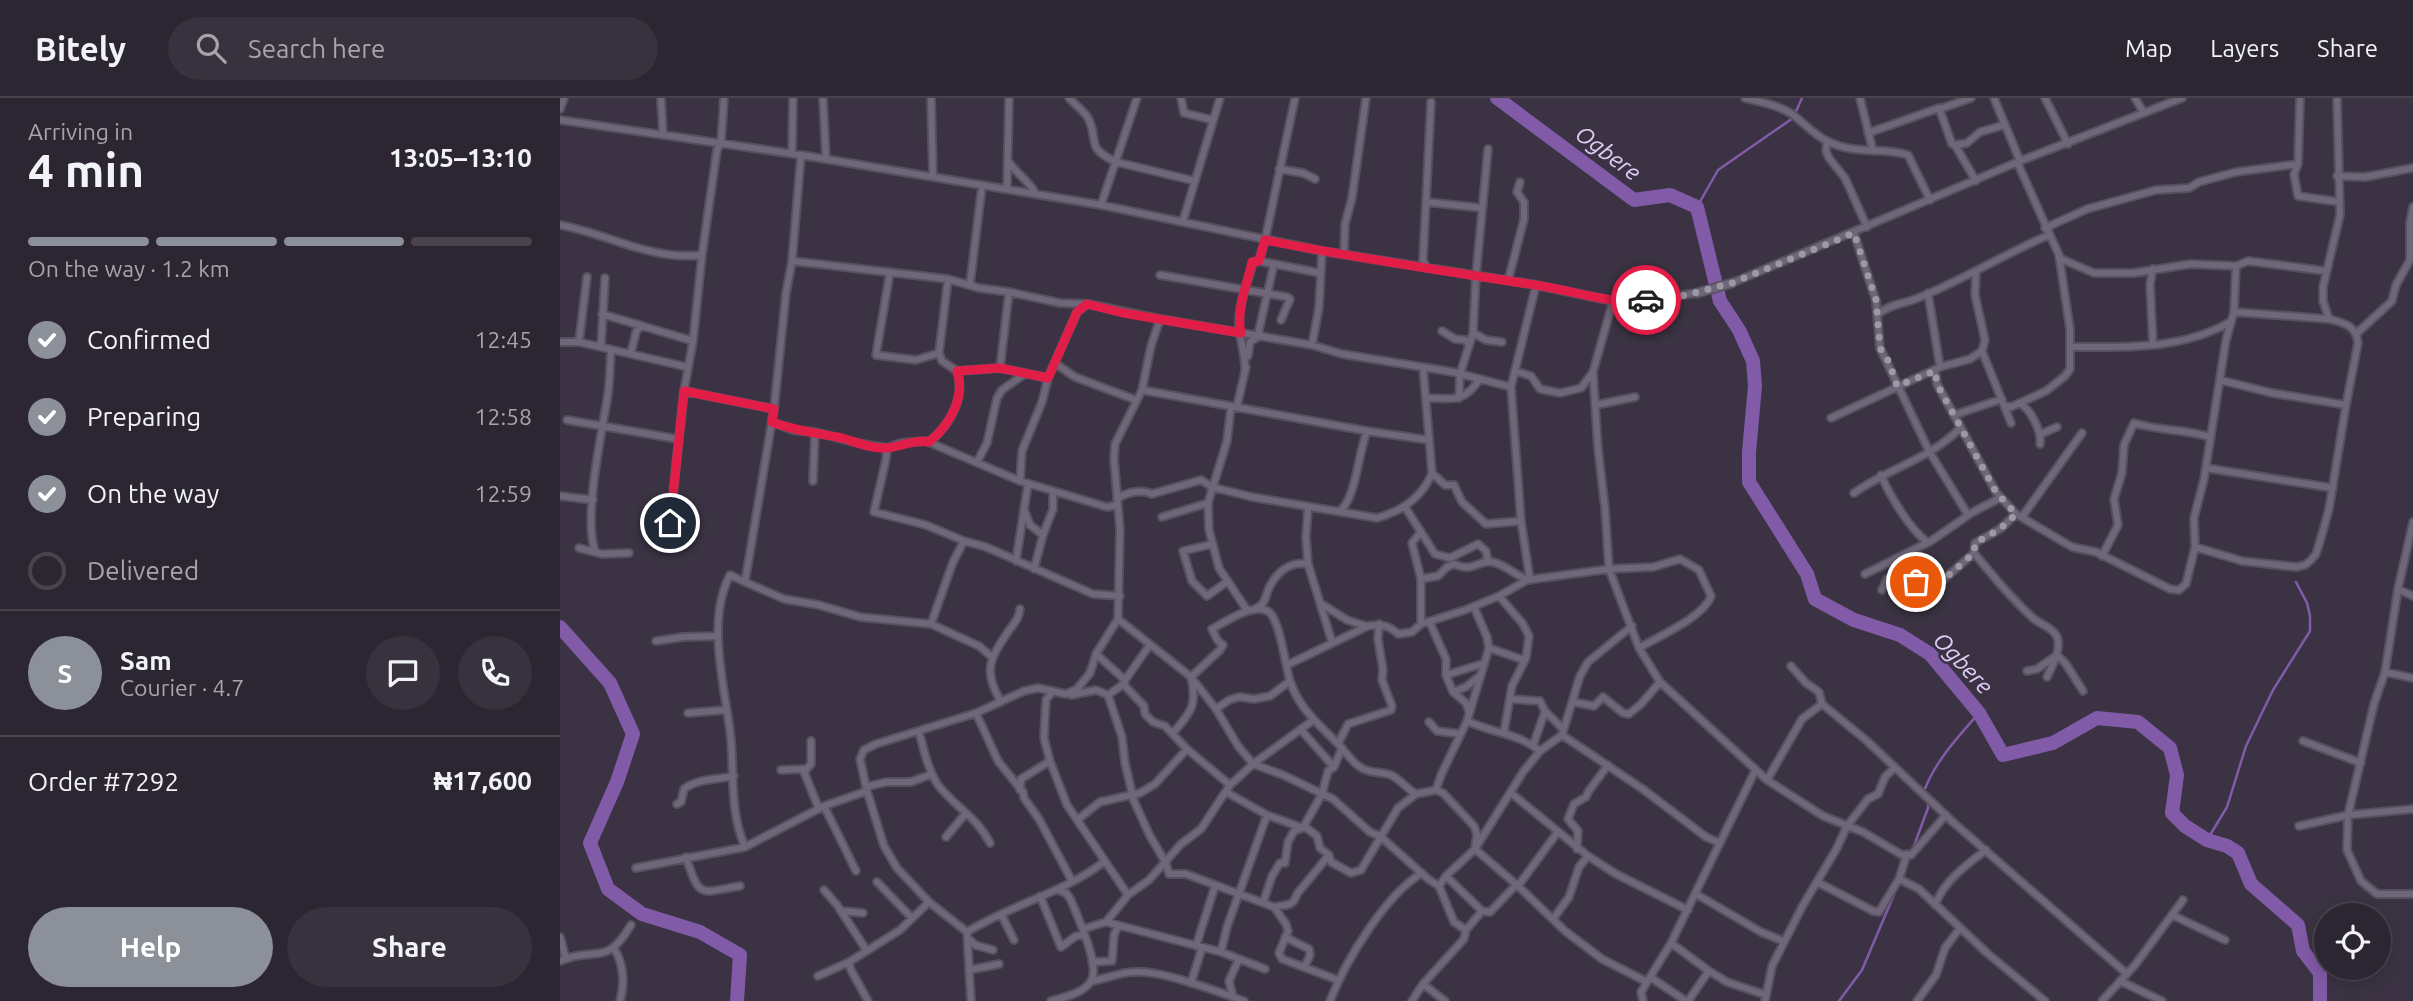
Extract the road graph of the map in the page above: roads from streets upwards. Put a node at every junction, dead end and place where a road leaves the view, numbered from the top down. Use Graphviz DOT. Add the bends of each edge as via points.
graph roads {
  1 [pos="564,98"];
  2 [pos="662,98"];
  3 [pos="724,98"];
  4 [pos="793,98"];
  5 [pos="823,98"];
  6 [pos="931,98"];
  7 [pos="1009,98"];
  8 [pos="1069,98"];
  9 [pos="1137,98"];
  10 [pos="1181,98"];
  11 [pos="1220,98"];
  12 [pos="1295,98"];
  13 [pos="1366,98"];
  14 [pos="1745,98"];
  15 [pos="1860,98"];
  16 [pos="1971,98"];
  17 [pos="1994,98"];
  18 [pos="2045,98"];
  19 [pos="2135,98"];
  20 [pos="2182,98"];
  21 [pos="2300,98"];
  22 [pos="2337,98"];
  23 [pos="1431,102"];
  24 [pos="1769,102"];
  25 [pos="560,109"];
  26 [pos="1940,109"];
  27 [pos="2144,113"];
  28 [pos="560,120"];
  29 [pos="1213,120"];
  30 [pos="2004,125"];
  31 [pos="1868,133"];
  32 [pos="663,134"];
  33 [pos="1827,141"];
  34 [pos="721,143"];
  35 [pos="2068,144"];
  36 [pos="1955,145"];
  37 [pos="1488,149"];
  38 [pos="1873,151"];
  39 [pos="792,154"];
  40 [pos="801,155"];
  41 [pos="826,159"];
  42 [pos="1007,159"];
  43 [pos="1116,162"];
  44 [pos="2019,163"];
  45 [pos="2298,164"];
  46 [pos="2413,168"];
  47 [pos="1279,169"];
  48 [pos="2337,176"];
  49 [pos="933,177"];
  50 [pos="1315,179"];
  51 [pos="1195,181"];
  52 [pos="1976,181"];
  53 [pos="1520,182"];
  54 [pos="982,186"];
  55 [pos="1007,189"];
  56 [pos="1036,194"];
  57 [pos="1930,200"];
  58 [pos="1426,202"];
  59 [pos="2340,202"];
  60 [pos="1101,205"];
  61 [pos="2413,207"];
  62 [pos="1482,208"];
  63 [pos="1183,221"];
  64 [pos="560,225"];
  65 [pos="1867,227"];
  66 [pos="2045,228"];
  67 [pos="1854,233"];
  68 [pos="2049,235"];
  69 [pos="2411,239"];
  70 [pos="1265,240"];
  71 [pos="1322,251"];
  72 [pos="1344,254"];
  73 [pos="702,256"];
  74 [pos="2059,258"];
  75 [pos="792,261"];
  76 [pos="1259,261"];
  77 [pos="1274,264"];
  78 [pos="2236,266"];
  79 [pos="1427,268"];
  80 [pos="2153,269"];
  81 [pos="2326,271"];
  82 [pos="890,272"];
  83 [pos="1976,272"];
  84 [pos="1320,273"];
  85 [pos="1160,275"];
  86 [pos="1476,275"];
  87 [pos="587,277"];
  88 [pos="605,278"];
  89 [pos="948,279"];
  90 [pos="1508,281"];
  91 [pos="1732,283"];
  92 [pos="970,284"];
  93 [pos="1536,285"];
  94 [pos="1244,291"];
  95 [pos="1009,292"];
  96 [pos="1697,293"];
  97 [pos="1928,293"];
  98 [pos="1268,294"];
  99 [pos="1613,301"];
  100 [pos="1087,304"];
  101 [pos="1877,305"];
  102 [pos="1886,308"];
  103 [pos="2234,312"];
  104 [pos="602,314"];
  105 [pos="1878,314"];
  106 [pos="1160,319"];
  107 [pos="2329,319"];
  108 [pos="1281,320"];
  109 [pos="2231,322"];
  110 [pos="640,327"];
  111 [pos="1442,331"];
  112 [pos="1241,333"];
  113 [pos="1473,333"];
  114 [pos="2357,333"];
  115 [pos="1260,336"];
  116 [pos="693,341"];
  117 [pos="560,342"];
  118 [pos="579,342"];
  119 [pos="1502,342"];
  120 [pos="1468,343"];
  121 [pos="1312,345"];
  122 [pos="2153,345"];
  123 [pos="2070,346"];
  124 [pos="601,347"];
  125 [pos="611,350"];
  126 [pos="1982,351"];
  127 [pos="631,353"];
  128 [pos="939,354"];
  129 [pos="1056,365"];
  130 [pos="687,367"];
  131 [pos="1423,367"];
  132 [pos="1000,368"];
  133 [pos="1245,368"];
  134 [pos="1937,369"];
  135 [pos="1594,370"];
  136 [pos="957,371"];
  137 [pos="1515,371"];
  138 [pos="1026,373"];
  139 [pos="1460,374"];
  140 [pos="1048,378"];
  141 [pos="1479,380"];
  142 [pos="2220,380"];
  143 [pos="1897,386"];
  144 [pos="1511,387"];
  145 [pos="1142,390"];
  146 [pos="684,391"];
  147 [pos="1635,397"];
  148 [pos="1426,398"];
  149 [pos="1459,398"];
  150 [pos="1136,400"];
  151 [pos="2004,402"];
  152 [pos="2019,402"];
  153 [pos="1596,405"];
  154 [pos="2346,405"];
  155 [pos="1234,406"];
  156 [pos="774,409"];
  157 [pos="1954,415"];
  158 [pos="1831,418"];
  159 [pos="567,420"];
  160 [pos="772,422"];
  161 [pos="2011,424"];
  162 [pos="2057,426"];
  163 [pos="603,427"];
  164 [pos="1960,428"];
  165 [pos="1367,431"];
  166 [pos="815,432"];
  167 [pos="2082,433"];
  168 [pos="2041,434"];
  169 [pos="2210,437"];
  170 [pos="678,439"];
  171 [pos="1429,440"];
  172 [pos="929,442"];
  173 [pos="2040,444"];
  174 [pos="887,448"];
  175 [pos="1929,451"];
  176 [pos="977,462"];
  177 [pos="2206,468"];
  178 [pos="1432,473"];
  179 [pos="1881,475"];
  180 [pos="813,481"];
  181 [pos="1020,481"];
  182 [pos="1028,484"];
  183 [pos="1212,487"];
  184 [pos="2333,488"];
  185 [pos="1053,491"];
  186 [pos="1854,493"];
  187 [pos="560,496"];
  188 [pos="2000,498"];
  189 [pos="593,500"];
  190 [pos="1208,503"];
  191 [pos="1118,505"];
  192 [pos="1308,507"];
  193 [pos="1405,507"];
  194 [pos="1023,508"];
  195 [pos="1340,511"];
  196 [pos="1968,515"];
  197 [pos="2019,516"];
  198 [pos="1161,517"];
  199 [pos="1521,521"];
  200 [pos="2413,522"];
  201 [pos="1420,533"];
  202 [pos="1043,535"];
  203 [pos="668,541"];
  204 [pos="964,541"];
  205 [pos="1927,542"];
  206 [pos="1213,544"];
  207 [pos="2195,547"];
  208 [pos="579,548"];
  209 [pos="595,551"];
  210 [pos="629,553"];
  211 [pos="1974,553"];
  212 [pos="2102,556"];
  213 [pos="1016,561"];
  214 [pos="1488,562"];
  215 [pos="1308,564"];
  216 [pos="1034,569"];
  217 [pos="1609,569"];
  218 [pos="1865,574"];
  219 [pos="1421,579"];
  220 [pos="1529,580"];
  221 [pos="1228,581"];
  222 [pos="745,582"];
  223 [pos="2398,589"];
  224 [pos="1882,590"];
  225 [pos="1120,596"];
  226 [pos="1499,596"];
  227 [pos="2413,596"];
  228 [pos="1320,603"];
  229 [pos="1474,607"];
  230 [pos="1020,610"];
  231 [pos="1250,610"];
  232 [pos="1118,619"];
  233 [pos="1430,622"];
  234 [pos="932,624"];
  235 [pos="1379,624"];
  236 [pos="1421,624"];
  237 [pos="1368,626"];
  238 [pos="1632,626"];
  239 [pos="718,636"];
  240 [pos="656,641"];
  241 [pos="1332,642"];
  242 [pos="1149,646"];
  243 [pos="1489,648"];
  244 [pos="1639,648"];
  245 [pos="1096,654"];
  246 [pos="2057,655"];
  247 [pos="992,657"];
  248 [pos="1526,657"];
  249 [pos="1482,664"];
  250 [pos="1287,666"];
  251 [pos="1791,666"];
  252 [pos="2027,671"];
  253 [pos="2385,672"];
  254 [pos="1482,674"];
  255 [pos="1446,675"];
  256 [pos="1191,677"];
  257 [pos="2047,677"];
  258 [pos="2413,678"];
  259 [pos="1125,680"];
  260 [pos="1290,681"];
  261 [pos="1660,682"];
  262 [pos="2083,691"];
  263 [pos="1052,692"];
  264 [pos="1453,692"];
  265 [pos="1066,694"];
  266 [pos="1108,695"];
  267 [pos="1510,699"];
  268 [pos="1000,700"];
  269 [pos="1573,702"];
  270 [pos="1822,704"];
  271 [pos="1216,709"];
  272 [pos="725,710"];
  273 [pos="1545,710"];
  274 [pos="688,713"];
  275 [pos="976,713"];
  276 [pos="1468,717"];
  277 [pos="1312,721"];
  278 [pos="1429,722"];
  279 [pos="1301,730"];
  280 [pos="919,732"];
  281 [pos="1504,732"];
  282 [pos="1562,732"];
  283 [pos="1173,733"];
  284 [pos="1461,734"];
  285 [pos="811,741"];
  286 [pos="2303,741"];
  287 [pos="1530,743"];
  288 [pos="1340,746"];
  289 [pos="1187,749"];
  290 [pos="1540,751"];
  291 [pos="1050,761"];
  292 [pos="2361,763"];
  293 [pos="1253,764"];
  294 [pos="1608,765"];
  295 [pos="1334,767"];
  296 [pos="1894,768"];
  297 [pos="805,769"];
  298 [pos="781,770"];
  299 [pos="1755,771"];
  300 [pos="932,774"];
  301 [pos="734,776"];
  302 [pos="1767,780"];
  303 [pos="1228,788"];
  304 [pos="866,789"];
  305 [pos="1020,790"];
  306 [pos="1436,790"];
  307 [pos="1511,793"];
  308 [pos="1133,794"];
  309 [pos="1322,794"];
  310 [pos="1416,794"];
  311 [pos="677,804"];
  312 [pos="822,808"];
  313 [pos="2413,809"];
  314 [pos="966,813"];
  315 [pos="1267,815"];
  316 [pos="1946,815"];
  317 [pos="2348,815"];
  318 [pos="1077,820"];
  319 [pos="1288,821"];
  320 [pos="2299,826"];
  321 [pos="1303,827"];
  322 [pos="1847,827"];
  323 [pos="1294,831"];
  324 [pos="1557,833"];
  325 [pos="1380,836"];
  326 [pos="946,837"];
  327 [pos="1720,843"];
  328 [pos="990,844"];
  329 [pos="745,847"];
  330 [pos="1475,849"];
  331 [pos="1577,849"];
  332 [pos="1986,850"];
  333 [pos="1907,854"];
  334 [pos="1329,855"];
  335 [pos="1588,856"];
  336 [pos="686,857"];
  337 [pos="1105,861"];
  338 [pos="1166,863"];
  339 [pos="636,868"];
  340 [pos="856,871"];
  341 [pos="1422,873"];
  342 [pos="1446,876"];
  343 [pos="1899,879"];
  344 [pos="1072,881"];
  345 [pos="877,882"];
  346 [pos="1817,882"];
  347 [pos="1242,883"];
  348 [pos="1517,885"];
  349 [pos="740,886"];
  350 [pos="1215,886"];
  351 [pos="1439,886"];
  352 [pos="824,890"];
  353 [pos="1058,890"];
  354 [pos="1239,894"];
  355 [pos="1696,894"];
  356 [pos="2413,894"];
  357 [pos="1128,895"];
  358 [pos="1040,896"];
  359 [pos="1253,899"];
  360 [pos="2183,900"];
  361 [pos="929,902"];
  362 [pos="1263,903"];
  363 [pos="1935,905"];
  364 [pos="1274,907"];
  365 [pos="1688,910"];
  366 [pos="842,911"];
  367 [pos="1482,911"];
  368 [pos="863,913"];
  369 [pos="1001,914"];
  370 [pos="2172,915"];
  371 [pos="912,918"];
  372 [pos="1553,919"];
  373 [pos="1105,922"];
  374 [pos="631,925"];
  375 [pos="1118,926"];
  376 [pos="1960,928"];
  377 [pos="1466,930"];
  378 [pos="1083,932"];
  379 [pos="968,936"];
  380 [pos="560,937"];
  381 [pos="1285,937"];
  382 [pos="1014,940"];
  383 [pos="2225,940"];
  384 [pos="1783,941"];
  385 [pos="1671,943"];
  386 [pos="1199,947"];
  387 [pos="614,948"];
  388 [pos="993,950"];
  389 [pos="867,951"];
  390 [pos="1221,951"];
  391 [pos="1239,959"];
  392 [pos="563,960"];
  393 [pos="849,962"];
  394 [pos="1092,962"];
  395 [pos="999,964"];
  396 [pos="1305,965"];
  397 [pos="1265,969"];
  398 [pos="969,970"];
  399 [pos="1709,971"];
  400 [pos="2127,974"];
  401 [pos="818,976"];
  402 [pos="1649,979"];
  403 [pos="1338,980"];
  404 [pos="1091,981"];
  405 [pos="2120,981"];
  406 [pos="1191,984"];
  407 [pos="1423,984"];
  408 [pos="1233,997"];
  409 [pos="1766,998"];
  410 [pos="620,1001"];
  411 [pos="868,1001"];
  412 [pos="971,1001"];
  413 [pos="1051,1001"];
  414 [pos="1244,1001"];
  415 [pos="1330,1001"];
  416 [pos="1412,1001"];
  417 [pos="1445,1001"];
  418 [pos="1643,1001"];
  419 [pos="1687,1001"];
  420 [pos="1917,1001"];
  421 [pos="2045,1001"];
  422 [pos="2102,1001"];
  423 [pos="2162,1001"];
  1 -- 25 [label="street"];
  2 -- 32 [label="street"];
  3 -- 34 [label="street"];
  4 -- 39 [label="street"];
  5 -- 41 [label="street"];
  6 -- 49 [label="street"];
  7 -- 42 [label="street"];
  8 -- 43 [label="street" via="1089,118 1097,148"];
  9 -- 43 [label="street"];
  10 -- 29 [label="street" via="1184,113"];
  11 -- 29 [label="street"];
  12 -- 47 [label="street"];
  13 -- 72 [label="street"];
  14 -- 24 [label="street"];
  15 -- 31 [label="street"];
  16 -- 26 [label="street"];
  17 -- 30 [label="street"];
  18 -- 35 [label="street"];
  19 -- 27 [label="street"];
  20 -- 27 [label="street"];
  21 -- 45 [label="street"];
  22 -- 48 [label="street"];
  23 -- 58 [label="street"];
  24 -- 33 [label="street"];
  26 -- 31 [label="street"];
  26 -- 36 [label="street"];
  27 -- 35 [label="street"];
  28 -- 32 [label="street"];
  29 -- 51 [label="street"];
  30 -- 36 [label="street"];
  30 -- 44 [label="street"];
  31 -- 38 [label="street"];
  32 -- 34 [label="street"];
  33 -- 38 [label="street" via="1853,151"];
  33 -- 65 [label="street" via="1826,151 1845,178"];
  34 -- 39 [label="street"];
  34 -- 73 [label="street"];
  35 -- 44 [label="street"];
  36 -- 52 [label="street"];
  37 -- 62 [label="street"];
  38 -- 57 [label="street" via="1909,155"];
  39 -- 40 [label="street"];
  40 -- 41 [label="street"];
  40 -- 75 [label="street"];
  41 -- 49 [label="street"];
  42 -- 55 [label="street"];
  42 -- 56 [label="street"];
  43 -- 51 [label="street"];
  43 -- 60 [label="street"];
  44 -- 52 [label="street"];
  44 -- 66 [label="street"];
  45 -- 59 [label="street" via="2294,174 2298,196"];
  45 -- 66 [label="street" via="2236,172 2189,188 2156,190 2087,209"];
  46 -- 48 [label="street" via="2365,177"];
  47 -- 50 [label="street"];
  47 -- 70 [label="street"];
  48 -- 59 [label="street"];
  49 -- 54 [label="street"];
  51 -- 63 [label="street"];
  52 -- 57 [label="street"];
  53 -- 90 [label="street" via="1517,192 1524,202 1524,219"];
  54 -- 55 [label="street"];
  54 -- 92 [label="street"];
  55 -- 56 [label="street"];
  56 -- 60 [label="street"];
  57 -- 65 [label="street"];
  58 -- 62 [label="street"];
  58 -- 79 [label="street" via="1423,260"];
  59 -- 81 [label="street"];
  60 -- 63 [label="street"];
  61 -- 69 [label="street"];
  62 -- 86 [label="street"];
  63 -- 70 [label="street"];
  64 -- 73 [label="street" via="639,250"];
  65 -- 67 [label="street"];
  66 -- 68 [label="street"];
  67 -- 91 [label="street"];
  67 -- 101 [label="street"];
  68 -- 74 [label="street"];
  68 -- 83 [label="street"];
  69 -- 114 [label="street" via="2410,260 2392,301"];
  70 -- 71 [label="street"];
  70 -- 76 [label="street"];
  71 -- 72 [label="street"];
  71 -- 84 [label="street"];
  72 -- 79 [label="street"];
  73 -- 116 [label="street"];
  74 -- 80 [label="street" via="2094,273"];
  74 -- 123 [label="street"];
  75 -- 82 [label="street"];
  75 -- 156 [label="street"];
  76 -- 77 [label="street"];
  76 -- 94 [label="street" via="1252,262"];
  77 -- 84 [label="street"];
  77 -- 98 [label="street"];
  78 -- 80 [label="street" via="2191,264"];
  78 -- 81 [label="street" via="2248,261"];
  78 -- 103 [label="street"];
  79 -- 86 [label="street"];
  80 -- 122 [label="street"];
  81 -- 107 [label="street" via="2323,301"];
  82 -- 89 [label="street"];
  82 -- 128 [label="street" via="876,355 916,359"];
  83 -- 97 [label="street"];
  83 -- 126 [label="street"];
  84 -- 121 [label="street"];
  85 -- 94 [label="street"];
  86 -- 90 [label="street"];
  86 -- 113 [label="street"];
  87 -- 118 [label="street"];
  88 -- 104 [label="street"];
  89 -- 92 [label="street"];
  89 -- 128 [label="street"];
  90 -- 93 [label="street"];
  91 -- 96 [label="street"];
  92 -- 95 [label="street"];
  93 -- 99 [label="street"];
  93 -- 137 [label="street"];
  94 -- 98 [label="street"];
  94 -- 112 [label="street"];
  95 -- 100 [label="street"];
  95 -- 132 [label="street"];
  96 -- 99 [label="street"];
  97 -- 102 [label="street"];
  97 -- 134 [label="street"];
  98 -- 108 [label="street" via="1290,299"];
  98 -- 115 [label="street"];
  99 -- 135 [label="street"];
  100 -- 106 [label="street"];
  100 -- 129 [label="street" via="1077,312"];
  101 -- 102 [label="street"];
  101 -- 105 [label="street"];
  102 -- 105 [label="street"];
  103 -- 107 [label="street"];
  103 -- 109 [label="street"];
  104 -- 110 [label="street"];
  104 -- 124 [label="street"];
  105 -- 143 [label="street" via="1880,348"];
  106 -- 112 [label="street"];
  106 -- 145 [label="street"];
  107 -- 114 [label="street" via="2349,325"];
  109 -- 122 [label="street" via="2183,341"];
  109 -- 142 [label="street"];
  110 -- 116 [label="street"];
  110 -- 127 [label="street"];
  111 -- 120 [label="street"];
  112 -- 115 [label="street"];
  112 -- 133 [label="street"];
  113 -- 119 [label="street"];
  113 -- 120 [label="street"];
  114 -- 154 [label="street"];
  115 -- 121 [label="street"];
  115 -- 133 [label="street" via="1250,342"];
  116 -- 130 [label="street"];
  117 -- 118 [label="street"];
  118 -- 124 [label="street"];
  120 -- 139 [label="street"];
  121 -- 131 [label="street"];
  122 -- 123 [label="street"];
  123 -- 152 [label="street" via="2070,369 2065,376 2046,391"];
  124 -- 125 [label="street"];
  125 -- 127 [label="street"];
  125 -- 163 [label="street"];
  126 -- 134 [label="street"];
  126 -- 151 [label="street"];
  127 -- 130 [label="street"];
  128 -- 136 [label="street"];
  129 -- 140 [label="street"];
  129 -- 150 [label="street"];
  130 -- 146 [label="street"];
  131 -- 139 [label="street"];
  131 -- 148 [label="street"];
  132 -- 136 [label="street"];
  132 -- 138 [label="street"];
  133 -- 155 [label="street"];
  134 -- 143 [label="street"];
  134 -- 157 [label="street" via="1937,384"];
  135 -- 137 [label="street" via="1581,388 1560,393 1540,389 1531,376"];
  135 -- 153 [label="street"];
  136 -- 172 [label="street" via="957,401 948,425"];
  137 -- 144 [label="street"];
  138 -- 140 [label="street"];
  138 -- 176 [label="street" via="997,398 987,443"];
  139 -- 141 [label="street"];
  139 -- 149 [label="street"];
  140 -- 181 [label="street" via="1022,451"];
  141 -- 144 [label="street"];
  141 -- 149 [label="street" via="1470,394"];
  142 -- 154 [label="street"];
  142 -- 169 [label="street"];
  143 -- 158 [label="street"];
  143 -- 175 [label="street"];
  144 -- 199 [label="street"];
  145 -- 150 [label="street"];
  145 -- 155 [label="street"];
  146 -- 156 [label="street"];
  146 -- 170 [label="street"];
  147 -- 153 [label="street"];
  148 -- 149 [label="street"];
  148 -- 171 [label="street"];
  150 -- 191 [label="street" via="1115,444"];
  151 -- 152 [label="street" via="2011,407"];
  151 -- 157 [label="street"];
  151 -- 161 [label="street"];
  152 -- 168 [label="street" via="2027,407"];
  153 -- 217 [label="street"];
  154 -- 184 [label="street"];
  155 -- 165 [label="street"];
  155 -- 183 [label="street"];
  156 -- 160 [label="street"];
  157 -- 164 [label="street"];
  159 -- 163 [label="street"];
  160 -- 166 [label="street"];
  160 -- 222 [label="street"];
  162 -- 168 [label="street"];
  163 -- 170 [label="street"];
  163 -- 189 [label="street"];
  164 -- 175 [label="street"];
  164 -- 188 [label="street"];
  165 -- 171 [label="street"];
  165 -- 195 [label="street" via="1354,488 1348,505"];
  166 -- 174 [label="street"];
  166 -- 180 [label="street"];
  167 -- 197 [label="street"];
  168 -- 173 [label="street"];
  169 -- 177 [label="street"];
  169 -- 212 [label="street" via="2134,423 2124,445 2114,499 2118,525"];
  170 -- 203 [label="street"];
  171 -- 178 [label="street"];
  172 -- 174 [label="street"];
  172 -- 176 [label="street"];
  174 -- 204 [label="street" via="874,512 926,525"];
  175 -- 179 [label="street"];
  175 -- 196 [label="street"];
  176 -- 181 [label="street"];
  177 -- 184 [label="street"];
  177 -- 207 [label="street" via="2194,518"];
  178 -- 193 [label="street" via="1426,488"];
  178 -- 199 [label="street" via="1445,485 1454,485 1462,502 1483,523"];
  179 -- 186 [label="street"];
  179 -- 205 [label="street" via="1889,494"];
  181 -- 182 [label="street"];
  182 -- 185 [label="street"];
  182 -- 194 [label="street"];
  183 -- 190 [label="street"];
  183 -- 191 [label="street" via="1192,481 1152,494 1123,495 1117,499"];
  183 -- 192 [label="street"];
  184 -- 207 [label="street" via="2316,554 2305,565 2242,561"];
  185 -- 191 [label="street" via="1107,507"];
  185 -- 202 [label="street" via="1054,509"];
  187 -- 189 [label="street"];
  188 -- 196 [label="street"];
  188 -- 197 [label="street"];
  189 -- 209 [label="street"];
  190 -- 198 [label="street"];
  190 -- 206 [label="street"];
  191 -- 225 [label="street"];
  192 -- 195 [label="street"];
  192 -- 215 [label="street"];
  193 -- 195 [label="street" via="1377,518"];
  193 -- 201 [label="street"];
  194 -- 202 [label="street" via="1030,525"];
  194 -- 213 [label="street"];
  196 -- 205 [label="street"];
  197 -- 211 [label="street" via="1975,543"];
  197 -- 212 [label="street" via="2072,547"];
  199 -- 220 [label="street"];
  200 -- 223 [label="street"];
  201 -- 214 [label="street" via="1441,557 1450,558 1478,544 1486,551"];
  201 -- 219 [label="street" via="1412,543"];
  202 -- 216 [label="street"];
  204 -- 213 [label="street"];
  204 -- 234 [label="street"];
  205 -- 218 [label="street"];
  206 -- 221 [label="street"];
  206 -- 221 [label="street" via="1183,551 1192,580 1207,596"];
  207 -- 212 [label="street" via="2186,584 2175,591"];
  208 -- 209 [label="street"];
  209 -- 210 [label="street"];
  211 -- 224 [label="street" via="1943,580 1887,579"];
  211 -- 246 [label="street" via="2019,605 2052,630 2058,639"];
  213 -- 216 [label="street"];
  214 -- 219 [label="street" via="1474,568 1454,564 1438,576"];
  214 -- 220 [label="street"];
  215 -- 228 [label="street"];
  215 -- 231 [label="street" via="1299,562 1278,574 1264,602"];
  216 -- 225 [label="street" via="1093,593"];
  217 -- 220 [label="street"];
  217 -- 238 [label="street"];
  217 -- 244 [label="street" via="1653,567 1680,559 1699,570 1711,596 1709,604 1696,614"];
  219 -- 236 [label="street"];
  220 -- 226 [label="street"];
  221 -- 231 [label="street"];
  222 -- 234 [label="street" via="784,599 860,617"];
  222 -- 239 [label="street" via="730,575 724,587"];
  223 -- 227 [label="street"];
  223 -- 253 [label="street"];
  225 -- 232 [label="street"];
  226 -- 229 [label="street"];
  226 -- 248 [label="street" via="1529,636"];
  228 -- 237 [label="street" via="1347,620"];
  228 -- 241 [label="street"];
  229 -- 233 [label="street"];
  229 -- 243 [label="street"];
  230 -- 247 [label="street"];
  231 -- 250 [label="street" via="1271,614"];
  231 -- 256 [label="street" via="1212,629 1223,645"];
  232 -- 242 [label="street"];
  232 -- 245 [label="street"];
  233 -- 236 [label="street"];
  233 -- 255 [label="street" via="1446,659"];
  234 -- 247 [label="street"];
  235 -- 236 [label="street" via="1398,634 1412,632"];
  235 -- 237 [label="street"];
  235 -- 288 [label="street" via="1382,680 1391,710 1348,724"];
  237 -- 241 [label="street"];
  238 -- 244 [label="street"];
  238 -- 269 [label="street" via="1588,662"];
  239 -- 240 [label="street"];
  239 -- 272 [label="street"];
  241 -- 250 [label="street"];
  242 -- 256 [label="street"];
  242 -- 259 [label="street"];
  243 -- 248 [label="street"];
  243 -- 249 [label="street"];
  244 -- 261 [label="street"];
  245 -- 259 [label="street"];
  245 -- 265 [label="street" via="1090,673"];
  246 -- 252 [label="street"];
  246 -- 257 [label="street"];
  246 -- 262 [label="street"];
  247 -- 268 [label="street" via="992,685"];
  248 -- 267 [label="street"];
  249 -- 254 [label="street"];
  249 -- 255 [label="street"];
  250 -- 260 [label="street"];
  251 -- 270 [label="street" via="1819,692"];
  253 -- 258 [label="street"];
  253 -- 292 [label="street"];
  254 -- 264 [label="street"];
  254 -- 276 [label="street"];
  255 -- 264 [label="street"];
  256 -- 271 [label="street"];
  256 -- 283 [label="street" via="1191,712"];
  259 -- 266 [label="street"];
  259 -- 283 [label="street" via="1125,686 1144,706 1144,714"];
  260 -- 271 [label="street" via="1270,696 1239,696"];
  260 -- 277 [label="street"];
  261 -- 269 [label="street" via="1629,714 1603,697 1594,706"];
  261 -- 299 [label="street"];
  263 -- 265 [label="street"];
  263 -- 268 [label="street" via="1031,689"];
  263 -- 291 [label="street" via="1046,700 1044,738"];
  264 -- 276 [label="street" via="1466,703"];
  265 -- 266 [label="street" via="1096,690"];
  266 -- 308 [label="street"];
  267 -- 273 [label="street" via="1540,701"];
  267 -- 281 [label="street"];
  268 -- 275 [label="street"];
  269 -- 282 [label="street"];
  270 -- 296 [label="street"];
  270 -- 302 [label="street" via="1802,719"];
  271 -- 293 [label="street"];
  272 -- 274 [label="street"];
  272 -- 301 [label="street"];
  273 -- 282 [label="street"];
  273 -- 287 [label="street"];
  275 -- 280 [label="street"];
  275 -- 305 [label="street" via="998,761"];
  276 -- 281 [label="street" via="1481,727"];
  276 -- 284 [label="street"];
  277 -- 279 [label="street"];
  277 -- 288 [label="street"];
  278 -- 284 [label="street" via="1437,731"];
  279 -- 293 [label="street"];
  279 -- 295 [label="street"];
  280 -- 300 [label="street"];
  280 -- 304 [label="street" via="864,750 860,759"];
  281 -- 287 [label="street"];
  282 -- 290 [label="street"];
  282 -- 294 [label="street"];
  283 -- 289 [label="street"];
  284 -- 306 [label="street"];
  285 -- 297 [label="street" via="811,764"];
  286 -- 292 [label="street"];
  287 -- 290 [label="street"];
  288 -- 295 [label="street"];
  288 -- 310 [label="street" via="1360,768 1388,774"];
  289 -- 303 [label="street"];
  289 -- 308 [label="street" via="1155,784"];
  290 -- 307 [label="street"];
  291 -- 305 [label="street" via="1021,779"];
  291 -- 318 [label="street"];
  292 -- 317 [label="street"];
  293 -- 303 [label="street"];
  293 -- 309 [label="street"];
  294 -- 327 [label="street"];
  294 -- 331 [label="street" via="1586,797 1574,804 1568,819 1578,831"];
  295 -- 309 [label="street"];
  296 -- 316 [label="street"];
  296 -- 322 [label="street" via="1878,794 1868,799"];
  297 -- 298 [label="street"];
  297 -- 312 [label="street"];
  299 -- 302 [label="street"];
  299 -- 327 [label="street"];
  300 -- 304 [label="street"];
  300 -- 314 [label="street"];
  301 -- 311 [label="street" via="690,784"];
  301 -- 329 [label="street" via="733,805"];
  302 -- 322 [label="street"];
  303 -- 315 [label="street"];
  303 -- 338 [label="street" via="1201,829"];
  304 -- 312 [label="street"];
  304 -- 361 [label="street" via="897,869"];
  305 -- 344 [label="street"];
  306 -- 310 [label="street"];
  306 -- 330 [label="street" via="1474,826"];
  307 -- 324 [label="street"];
  307 -- 330 [label="street"];
  308 -- 318 [label="street" via="1100,802"];
  308 -- 338 [label="street"];
  309 -- 321 [label="street"];
  309 -- 325 [label="street"];
  310 -- 325 [label="street" via="1398,808"];
  312 -- 329 [label="street"];
  312 -- 340 [label="street"];
  313 -- 317 [label="street"];
  314 -- 326 [label="street"];
  314 -- 328 [label="street"];
  315 -- 319 [label="street"];
  315 -- 347 [label="street"];
  316 -- 332 [label="street"];
  316 -- 333 [label="street" via="1911,855"];
  317 -- 320 [label="street"];
  317 -- 356 [label="street" via="2347,850 2361,881 2377,894"];
  318 -- 337 [label="street"];
  319 -- 321 [label="street"];
  319 -- 323 [label="street"];
  321 -- 323 [label="street"];
  321 -- 334 [label="street" via="1317,836 1320,848"];
  322 -- 333 [label="street"];
  322 -- 346 [label="street"];
  323 -- 362 [label="street" via="1284,865 1280,863 1275,871"];
  324 -- 331 [label="street"];
  324 -- 348 [label="street"];
  325 -- 334 [label="street" via="1357,873 1331,862"];
  325 -- 341 [label="street"];
  327 -- 355 [label="street"];
  329 -- 336 [label="street"];
  330 -- 342 [label="street"];
  330 -- 348 [label="street"];
  331 -- 335 [label="street"];
  332 -- 363 [label="street" via="1949,882"];
  332 -- 400 [label="street"];
  333 -- 343 [label="street"];
  334 -- 364 [label="street" via="1295,901"];
  335 -- 365 [label="street"];
  335 -- 372 [label="street"];
  336 -- 339 [label="street"];
  336 -- 349 [label="street" via="700,890"];
  337 -- 344 [label="street"];
  337 -- 357 [label="street"];
  338 -- 350 [label="street" via="1169,874 1186,874"];
  338 -- 357 [label="street"];
  341 -- 351 [label="street"];
  341 -- 403 [label="street" via="1384,908"];
  342 -- 351 [label="street"];
  342 -- 367 [label="street"];
  343 -- 346 [label="street" via="1876,912"];
  343 -- 363 [label="street" via="1919,889"];
  344 -- 353 [label="street"];
  345 -- 371 [label="street"];
  346 -- 384 [label="street"];
  347 -- 354 [label="street"];
  347 -- 359 [label="street"];
  348 -- 367 [label="street" via="1490,912"];
  348 -- 372 [label="street"];
  350 -- 354 [label="street"];
  350 -- 386 [label="street"];
  351 -- 377 [label="street" via="1454,922"];
  352 -- 366 [label="street"];
  353 -- 358 [label="street"];
  353 -- 378 [label="street" via="1066,893"];
  354 -- 359 [label="street"];
  354 -- 390 [label="street"];
  355 -- 365 [label="street"];
  355 -- 384 [label="street"];
  357 -- 373 [label="street"];
  358 -- 369 [label="street"];
  358 -- 378 [label="street" via="1061,947"];
  359 -- 362 [label="street"];
  360 -- 370 [label="street"];
  361 -- 371 [label="street"];
  361 -- 379 [label="street"];
  362 -- 364 [label="street"];
  363 -- 376 [label="street"];
  364 -- 381 [label="street" via="1286,924"];
  365 -- 385 [label="street"];
  366 -- 368 [label="street"];
  366 -- 389 [label="street"];
  367 -- 377 [label="street"];
  369 -- 379 [label="street"];
  369 -- 382 [label="street"];
  370 -- 383 [label="street"];
  370 -- 400 [label="street"];
  371 -- 389 [label="street"];
  372 -- 402 [label="street" via="1602,959"];
  373 -- 375 [label="street"];
  373 -- 378 [label="street"];
  374 -- 387 [label="street"];
  375 -- 386 [label="street"];
  375 -- 394 [label="street" via="1112,961"];
  376 -- 420 [label="street"];
  376 -- 421 [label="street"];
  377 -- 407 [label="street" via="1464,939"];
  378 -- 394 [label="street"];
  379 -- 388 [label="street" via="975,945"];
  379 -- 398 [label="street"];
  380 -- 392 [label="street"];
  381 -- 396 [label="street" via="1308,949"];
  381 -- 396 [label="street" via="1279,953 1282,959"];
  384 -- 409 [label="street"];
  385 -- 399 [label="street"];
  385 -- 402 [label="street"];
  386 -- 390 [label="street"];
  386 -- 406 [label="street"];
  387 -- 392 [label="street"];
  387 -- 410 [label="street" via="624,981"];
  389 -- 393 [label="street"];
  390 -- 391 [label="street"];
  391 -- 397 [label="street"];
  391 -- 408 [label="street" via="1229,981"];
  393 -- 401 [label="street"];
  393 -- 411 [label="street"];
  394 -- 404 [label="street"];
  395 -- 398 [label="street"];
  396 -- 403 [label="street"];
  398 -- 412 [label="street"];
  399 -- 409 [label="street"];
  399 -- 419 [label="street"];
  400 -- 405 [label="street"];
  402 -- 418 [label="street" via="1641,992"];
  402 -- 419 [label="street"];
  403 -- 415 [label="street"];
  404 -- 406 [label="street" via="1131,971"];
  404 -- 413 [label="street" via="1080,991"];
  405 -- 422 [label="street"];
  405 -- 423 [label="street"];
  406 -- 408 [label="street"];
  407 -- 416 [label="street"];
  407 -- 417 [label="street"];
  408 -- 414 [label="street"];
}
